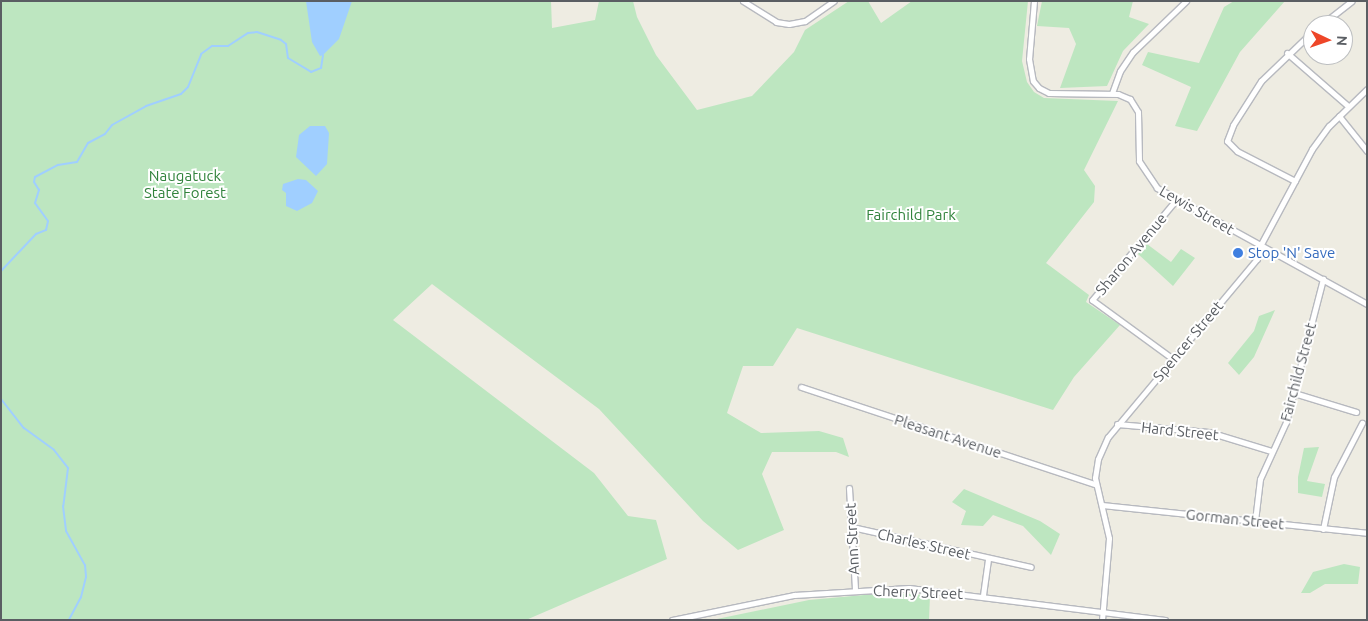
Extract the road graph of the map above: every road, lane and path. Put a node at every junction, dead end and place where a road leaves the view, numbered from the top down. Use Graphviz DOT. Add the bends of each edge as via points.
graph roads {
  1 [pos="743,1"];
  2 [pos="834,1"];
  3 [pos="1034,1"];
  4 [pos="1186,1"];
  5 [pos="1352,1"];
  6 [pos="1334,15"];
  7 [pos="1303,39"];
  8 [pos="1287,53"];
  9 [pos="1367,89"];
  10 [pos="1112,93"];
  11 [pos="1348,106"];
  12 [pos="1339,116"];
  13 [pos="1367,151"];
  14 [pos="1294,181"];
  15 [pos="1176,200"];
  16 [pos="1260,246"];
  17 [pos="1323,279"];
  18 [pos="1367,304"];
  19 [pos="1173,359"];
  20 [pos="801,387"];
  21 [pos="1294,393"];
  22 [pos="1356,412"];
  23 [pos="1362,423"];
  24 [pos="1117,424"];
  25 [pos="1271,451"];
  26 [pos="1095,484"];
  27 [pos="849,488"];
  28 [pos="1102,505"];
  29 [pos="1255,521"];
  30 [pos="852,527"];
  31 [pos="1323,529"];
  32 [pos="1367,533"];
  33 [pos="988,558"];
  34 [pos="1032,567"];
  35 [pos="855,590"];
  36 [pos="984,595"];
  37 [pos="1104,612"];
  38 [pos="672,620"];
  39 [pos="1102,620"];
  40 [pos="1165,620"];
  1 -- 2 [label="street" via="776,22 789,24 805,21"];
  3 -- 10 [label="street" via="1029,59 1036,85 1049,93"];
  4 -- 10 [label="street" via="1134,52 1120,71"];
  5 -- 6 [label="street"];
  7 -- 8 [label="street"];
  8 -- 11 [label="street"];
  8 -- 14 [label="street" via="1245,104 1227,141 1237,151"];
  9 -- 11 [label="street, Spencer Street"];
  10 -- 15 [label="street, Lewis Street" via="1125,96 1136,105 1142,169 1157,188"];
  11 -- 12 [label="street, Spencer Street"];
  12 -- 13 [label="street"];
  12 -- 14 [label="street, Spencer Street" via="1321,136"];
  14 -- 16 [label="street, Spencer Street"];
  15 -- 16 [label="street, Lewis Street"];
  15 -- 19 [label="street, Sharon Avenue" via="1092,300"];
  16 -- 17 [label="street, Lewis Street"];
  16 -- 19 [label="street, Spencer Street" via="1252,264"];
  17 -- 18 [label="street, Lewis Street"];
  17 -- 21 [label="street, Fairchild Street"];
  19 -- 24 [label="street, Spencer Street"];
  20 -- 26 [label="street, Pleasant Avenue"];
  21 -- 22 [label="street"];
  21 -- 25 [label="street, Fairchild Street" via="1286,422"];
  23 -- 31 [label="street" via="1334,477"];
  24 -- 25 [label="street, Hard Street" via="1209,432"];
  24 -- 26 [label="street, Spencer Street" via="1098,459"];
  25 -- 29 [label="street, Fairchild Street" via="1260,479"];
  26 -- 28 [label="street, Spencer Street"];
  27 -- 30 [label="street, Ann Street"];
  28 -- 29 [label="street, Gorman Street"];
  28 -- 37 [label="street, Spencer Street" via="1107,522 1109,554"];
  29 -- 31 [label="street, Gorman Street"];
  30 -- 33 [label="street, Charles Street"];
  30 -- 35 [label="street, Ann Street"];
  31 -- 32 [label="street, Gorman Street"];
  33 -- 34 [label="street"];
  33 -- 36 [label="street, Charles Street"];
  35 -- 36 [label="street, Cherry Street" via="909,588"];
  35 -- 38 [label="street, Cherry Street" via="794,595"];
  36 -- 37 [label="street, Cherry Street"];
  37 -- 39 [label="street, Spencer Street"];
  37 -- 40 [label="street, Cherry Street"];
}
